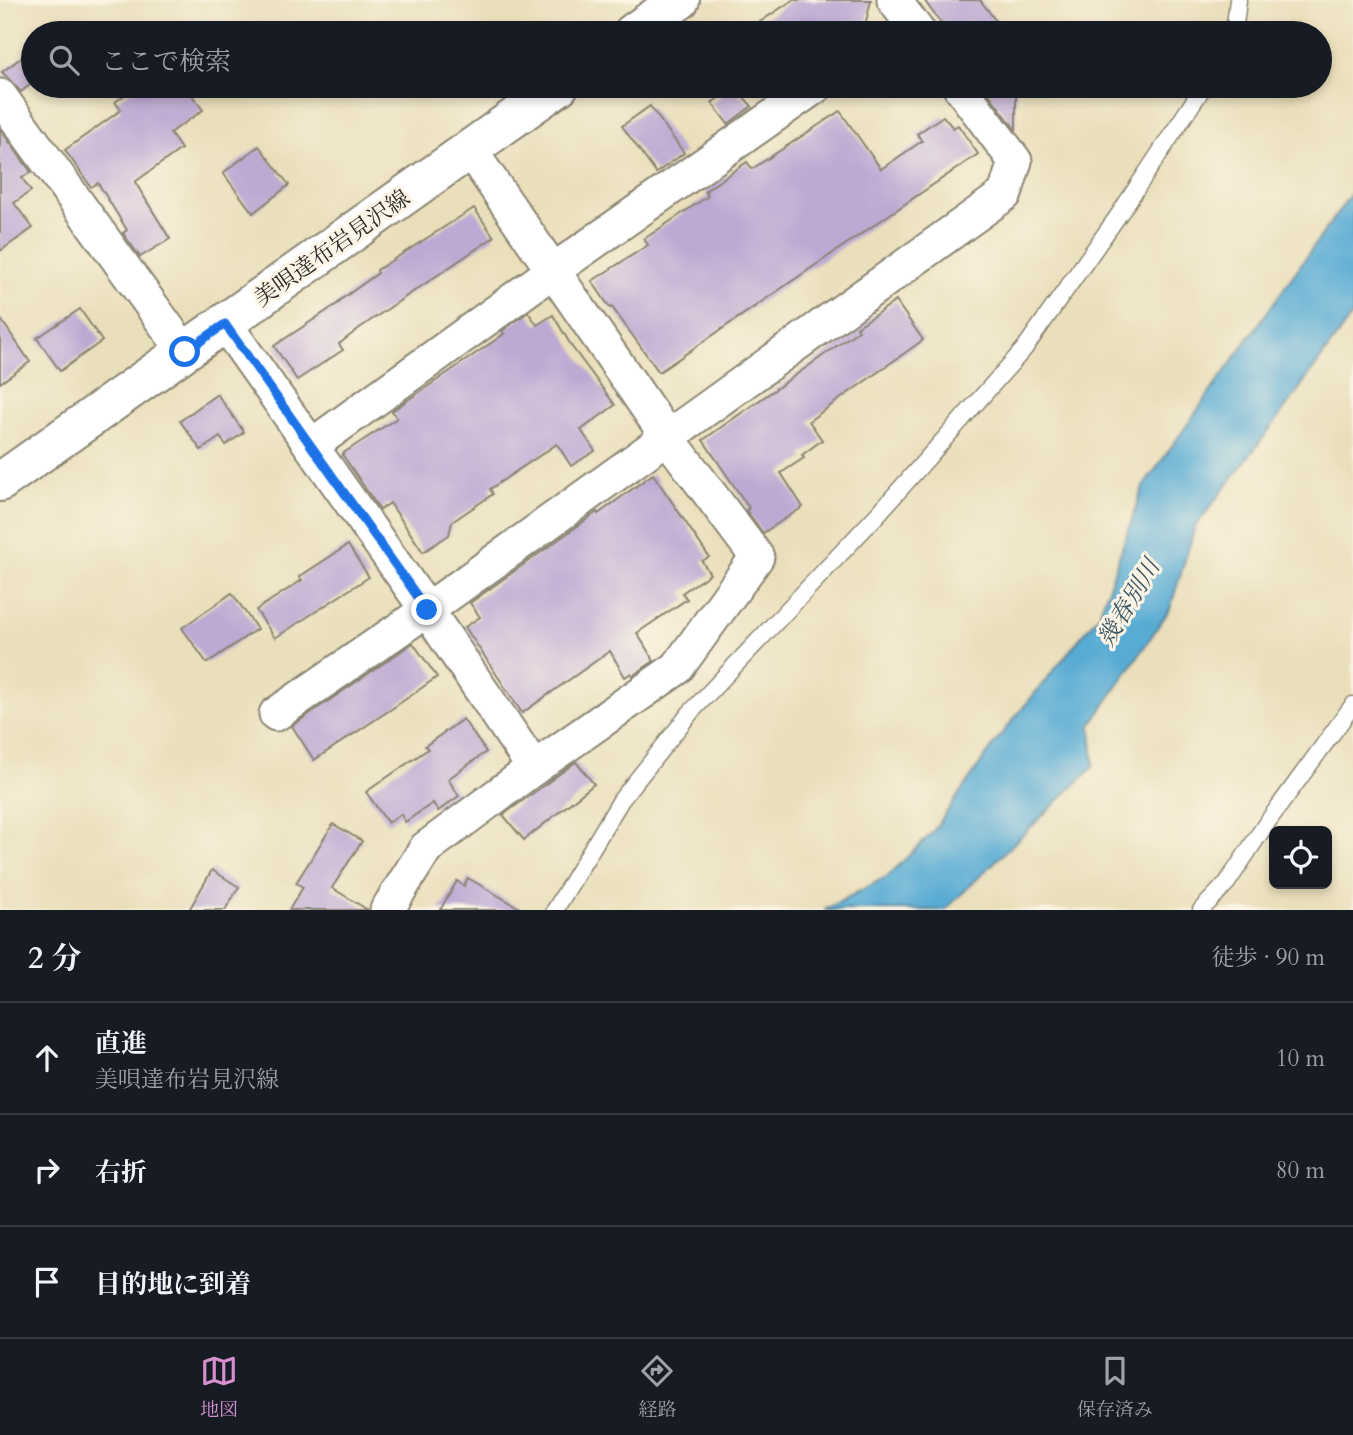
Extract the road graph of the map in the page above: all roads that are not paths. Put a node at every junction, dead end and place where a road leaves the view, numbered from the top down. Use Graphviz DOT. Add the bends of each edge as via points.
graph roads {
  1 [pos="680,0"];
  2 [pos="1238,0"];
  3 [pos="650,21"];
  4 [pos="1235,21"];
  5 [pos="0,96"];
  6 [pos="542,98"];
  7 [pos="799,98"];
  8 [pos="967,98"];
  9 [pos="1196,98"];
  10 [pos="470,150"];
  11 [pos="554,270"];
  12 [pos="225,324"];
  13 [pos="185,352"];
  14 [pos="668,438"];
  15 [pos="311,446"];
  16 [pos="2,476"];
  17 [pos="427,610"];
  18 [pos="1353,705"];
  19 [pos="276,714"];
  20 [pos="534,768"];
  21 [pos="387,910"];
  22 [pos="555,910"];
  23 [pos="1201,910"];
  1 -- 3 [label="main road"];
  2 -- 4 [label="lane"];
  5 -- 13 [label="street"];
  6 -- 10 [label="main road, 美唄達布岩見沢線"];
  7 -- 11 [label="street"];
  8 -- 14 [label="street" via="1015,161 1005,194"];
  9 -- 22 [label="lane" via="1024,349 878,514 691,713 621,800"];
  10 -- 11 [label="street"];
  10 -- 12 [label="main road, 美唄達布岩見沢線"];
  11 -- 14 [label="street"];
  11 -- 15 [label="street"];
  12 -- 13 [label="main road, 美唄達布岩見沢線"];
  12 -- 15 [label="street"];
  13 -- 16 [label="main road, 美唄達布岩見沢線"];
  14 -- 17 [label="street"];
  14 -- 20 [label="street" via="757,557 677,668"];
  15 -- 17 [label="street"];
  17 -- 19 [label="street"];
  17 -- 20 [label="street"];
  18 -- 23 [label="lane" via="1227,883"];
  20 -- 21 [label="street" via="426,848"];
}
